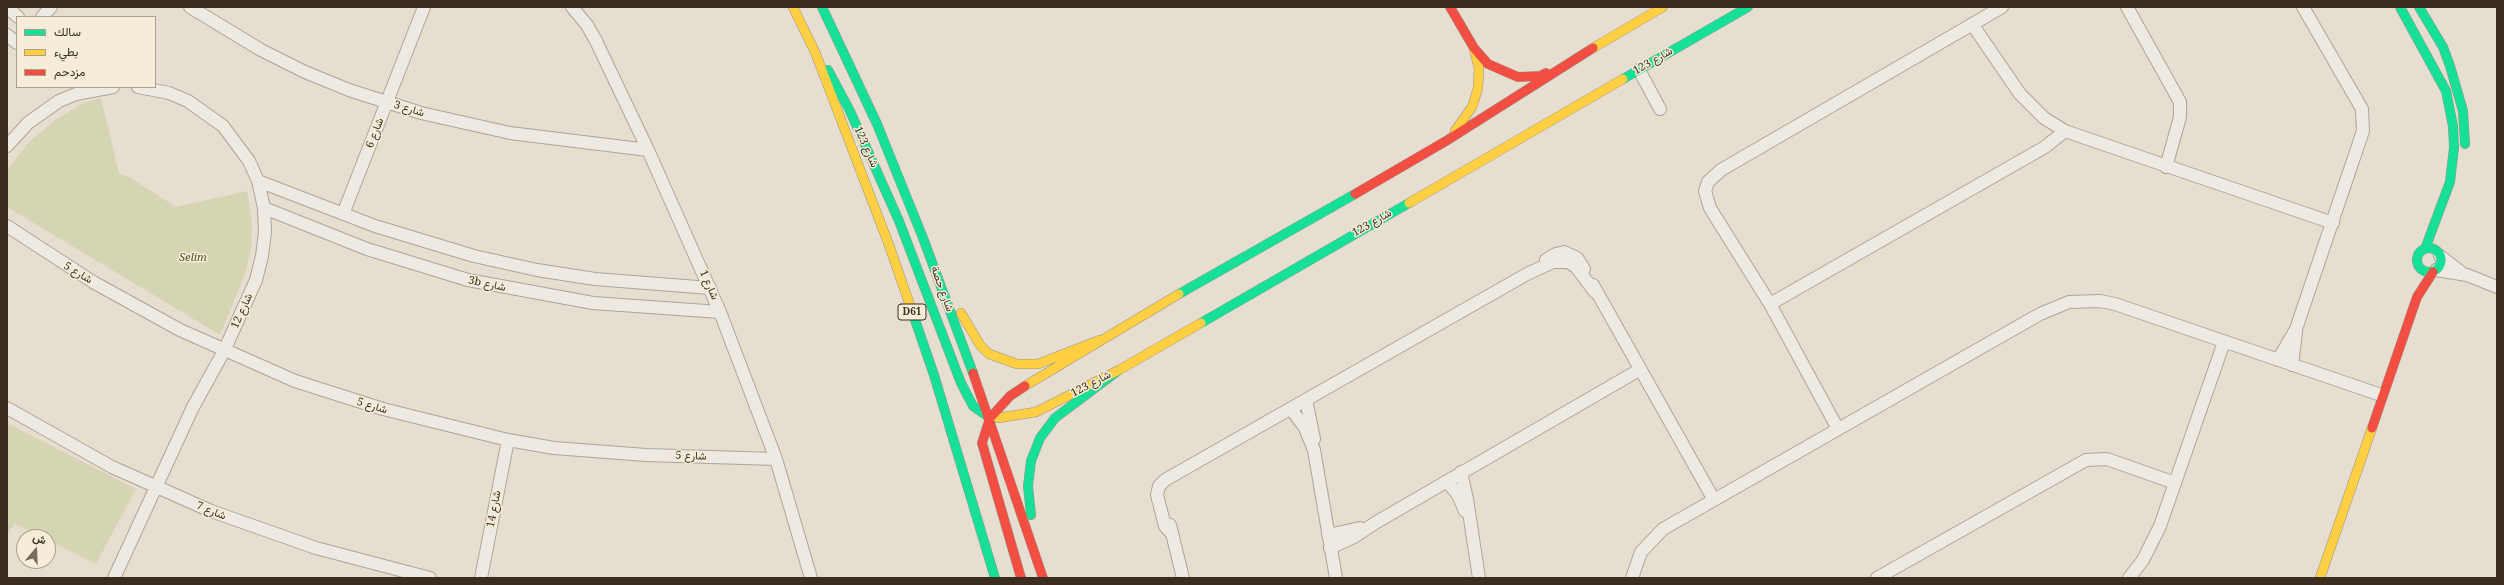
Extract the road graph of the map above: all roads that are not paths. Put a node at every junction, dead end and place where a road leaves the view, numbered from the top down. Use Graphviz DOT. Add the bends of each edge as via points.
graph roads {
  1 [pos="7,7"];
  2 [pos="51,7"];
  3 [pos="190,7"];
  4 [pos="424,7"];
  5 [pos="572,7"];
  6 [pos="793,7"];
  7 [pos="822,7"];
  8 [pos="1450,7"];
  9 [pos="1663,7"];
  10 [pos="1748,7"];
  11 [pos="2002,7"];
  12 [pos="2127,7"];
  13 [pos="2303,7"];
  14 [pos="2400,7"];
  15 [pos="2419,7"];
  16 [pos="2427,7"];
  17 [pos="17,16"];
  18 [pos="43,16"];
  19 [pos="1972,24"];
  20 [pos="7,35"];
  21 [pos="16,42"];
  22 [pos="2443,47"];
  23 [pos="1474,48"];
  24 [pos="815,52"];
  25 [pos="1560,68"];
  26 [pos="1639,70"];
  27 [pos="96,88"];
  28 [pos="143,88"];
  29 [pos="73,90"];
  30 [pos="387,102"];
  31 [pos="1660,109"];
  32 [pos="2061,128"];
  33 [pos="1446,141"];
  34 [pos="7,146"];
  35 [pos="648,150"];
  36 [pos="2464,156"];
  37 [pos="2166,167"];
  38 [pos="2461,174"];
  39 [pos="258,181"];
  40 [pos="2455,197"];
  41 [pos="264,208"];
  42 [pos="343,214"];
  43 [pos="2333,223"];
  44 [pos="2445,223"];
  45 [pos="7,226"];
  46 [pos="923,238"];
  47 [pos="2433,251"];
  48 [pos="2417,265"];
  49 [pos="2434,271"];
  50 [pos="2467,275"];
  51 [pos="2497,287"];
  52 [pos="710,288"];
  53 [pos="2417,297"];
  54 [pos="1770,304"];
  55 [pos="720,312"];
  56 [pos="2296,329"];
  57 [pos="1100,340"];
  58 [pos="2224,342"];
  59 [pos="224,351"];
  60 [pos="2278,360"];
  61 [pos="2292,365"];
  62 [pos="1119,370"];
  63 [pos="1639,370"];
  64 [pos="2382,395"];
  65 [pos="1306,400"];
  66 [pos="7,408"];
  67 [pos="1291,409"];
  68 [pos="990,418"];
  69 [pos="1838,429"];
  70 [pos="508,440"];
  71 [pos="1314,450"];
  72 [pos="776,459"];
  73 [pos="1461,472"];
  74 [pos="1447,481"];
  75 [pos="2175,483"];
  76 [pos="157,488"];
  77 [pos="1714,500"];
  78 [pos="1375,523"];
  79 [pos="1470,526"];
  80 [pos="1328,535"];
  81 [pos="1330,548"];
  82 [pos="1042,575"];
  83 [pos="114,578"];
  84 [pos="430,578"];
  85 [pos="481,578"];
  86 [pos="811,578"];
  87 [pos="995,578"];
  88 [pos="1021,578"];
  89 [pos="1184,578"];
  90 [pos="1336,578"];
  91 [pos="1479,578"];
  92 [pos="1632,578"];
  93 [pos="1877,578"];
  94 [pos="2129,578"];
  95 [pos="2320,578"];
  1 -- 17 [label="street"];
  2 -- 18 [label="street"];
  3 -- 30 [label="street, شارع 3" via="280,60 349,90"];
  4 -- 30 [label="street, شارع 6"];
  5 -- 35 [label="street, شارع 1" via="596,41"];
  6 -- 24 [label="main road, D61"];
  7 -- 46 [label="main road, شارع حصة" via="878,124"];
  8 -- 23 [label="main road"];
  9 -- 25 [label="main road"];
  10 -- 26 [label="main road, شارع 123"];
  11 -- 19 [label="street"];
  12 -- 37 [label="street" via="2180,102 2180,117"];
  13 -- 43 [label="street" via="2356,100 2364,120 2363,131"];
  14 -- 47 [label="main road" via="2446,91 2453,126 2454,154 2450,182"];
  15 -- 22 [label="main road"];
  16 -- 22 [label="street" via="2439,28"];
  19 -- 32 [label="street" via="2020,94 2032,107"];
  19 -- 54 [label="street" via="1721,170 1708,182 1706,195 1710,208"];
  20 -- 21 [label="street"];
  22 -- 36 [label="main road" via="2463,111"];
  23 -- 25 [label="main road" via="1488,64 1518,77 1540,76"];
  23 -- 33 [label="main road" via="1479,78 1475,98 1466,116"];
  24 -- 68 [label="main road, شارع 123" via="840,90 899,221 961,383 973,406"];
  24 -- 87 [label="main road, D61" via="889,245 924,346"];
  25 -- 33 [label="main road"];
  26 -- 31 [label="street"];
  26 -- 62 [label="main road, شارع 123"];
  27 -- 29 [label="street"];
  28 -- 39 [label="street, شارع 12" via="169,93 206,111 238,142"];
  29 -- 34 [label="street" via="42,111"];
  30 -- 35 [label="street, شارع 3" via="421,113 510,133"];
  30 -- 42 [label="street, شارع 6"];
  32 -- 37 [label="street"];
  32 -- 54 [label="street" via="2051,143"];
  33 -- 57 [label="main road"];
  35 -- 52 [label="street, شارع 1"];
  37 -- 43 [label="street"];
  38 -- 40 [label="main road"];
  39 -- 41 [label="street, شارع 12"];
  39 -- 42 [label="street"];
  41 -- 55 [label="street, 3b شارع" via="367,248 468,280 593,303"];
  41 -- 59 [label="street, شارع 12" via="265,232 256,280"];
  42 -- 52 [label="street" via="441,247 537,270 624,283"];
  43 -- 56 [label="street"];
  44 -- 47 [label="main road"];
  45 -- 59 [label="street, شارع 5" via="93,282"];
  46 -- 57 [label="main road" via="968,327 989,354 1017,364 1038,364"];
  46 -- 68 [label="main road, شارع حصة"];
  47 -- 48 [label="main road" via="2419,253"];
  47 -- 49 [label="main road" via="2441,264"];
  47 -- 50 [label="street"];
  48 -- 49 [label="main road" via="2423,271"];
  48 -- 53 [label="main road"];
  49 -- 50 [label="street"];
  49 -- 53 [label="main road"];
  50 -- 51 [label="street"];
  52 -- 55 [label="street, شارع 1"];
  53 -- 64 [label="main road"];
  54 -- 69 [label="street"];
  55 -- 72 [label="street, شارع 1"];
  56 -- 60 [label="street"];
  56 -- 61 [label="street"];
  57 -- 68 [label="main road" via="1010,396"];
  58 -- 60 [label="street"];
  58 -- 69 [label="street" via="2115,304 2100,301 2069,302 2040,314"];
  58 -- 75 [label="street"];
  59 -- 70 [label="street, شارع 5" via="295,381 339,396 427,421"];
  59 -- 76 [label="street, شارع 12" via="198,397"];
  60 -- 61 [label="street"];
  61 -- 64 [label="street"];
  62 -- 68 [label="main road, شارع 123" via="1036,412 1024,416"];
  62 -- 82 [label="main road" via="1055,418 1040,438 1033,456 1028,486"];
  63 -- 65 [label="street" via="1595,292 1576,267 1563,261 1553,262 1527,274"];
  63 -- 73 [label="street"];
  63 -- 77 [label="street"];
  64 -- 95 [label="main road"];
  65 -- 67 [label="street"];
  65 -- 71 [label="street" via="1312,424"];
  66 -- 76 [label="street, شارع 7" via="92,456"];
  67 -- 71 [label="street" via="1305,428"];
  67 -- 89 [label="street" via="1165,480 1159,486 1158,501"];
  68 -- 82 [label="main road, شارع حصة"];
  68 -- 88 [label="main road" via="982,444"];
  69 -- 77 [label="street"];
  70 -- 72 [label="street, شارع 5" via="600,452"];
  70 -- 85 [label="street, شارع 14"];
  71 -- 80 [label="street"];
  72 -- 86 [label="street, شارع 1"];
  73 -- 74 [label="street"];
  73 -- 79 [label="street" via="1468,499"];
  74 -- 78 [label="street"];
  74 -- 79 [label="street" via="1463,505"];
  75 -- 93 [label="street" via="2107,459 2086,460"];
  75 -- 94 [label="street" via="2152,543"];
  76 -- 83 [label="street, شارع 12"];
  76 -- 84 [label="street, شارع 7" via="263,531 316,548"];
  77 -- 92 [label="street" via="1663,529 1651,539 1641,552"];
  78 -- 80 [label="street"];
  78 -- 81 [label="street" via="1354,537"];
  79 -- 91 [label="street"];
  80 -- 81 [label="street"];
  81 -- 90 [label="street"];
}
